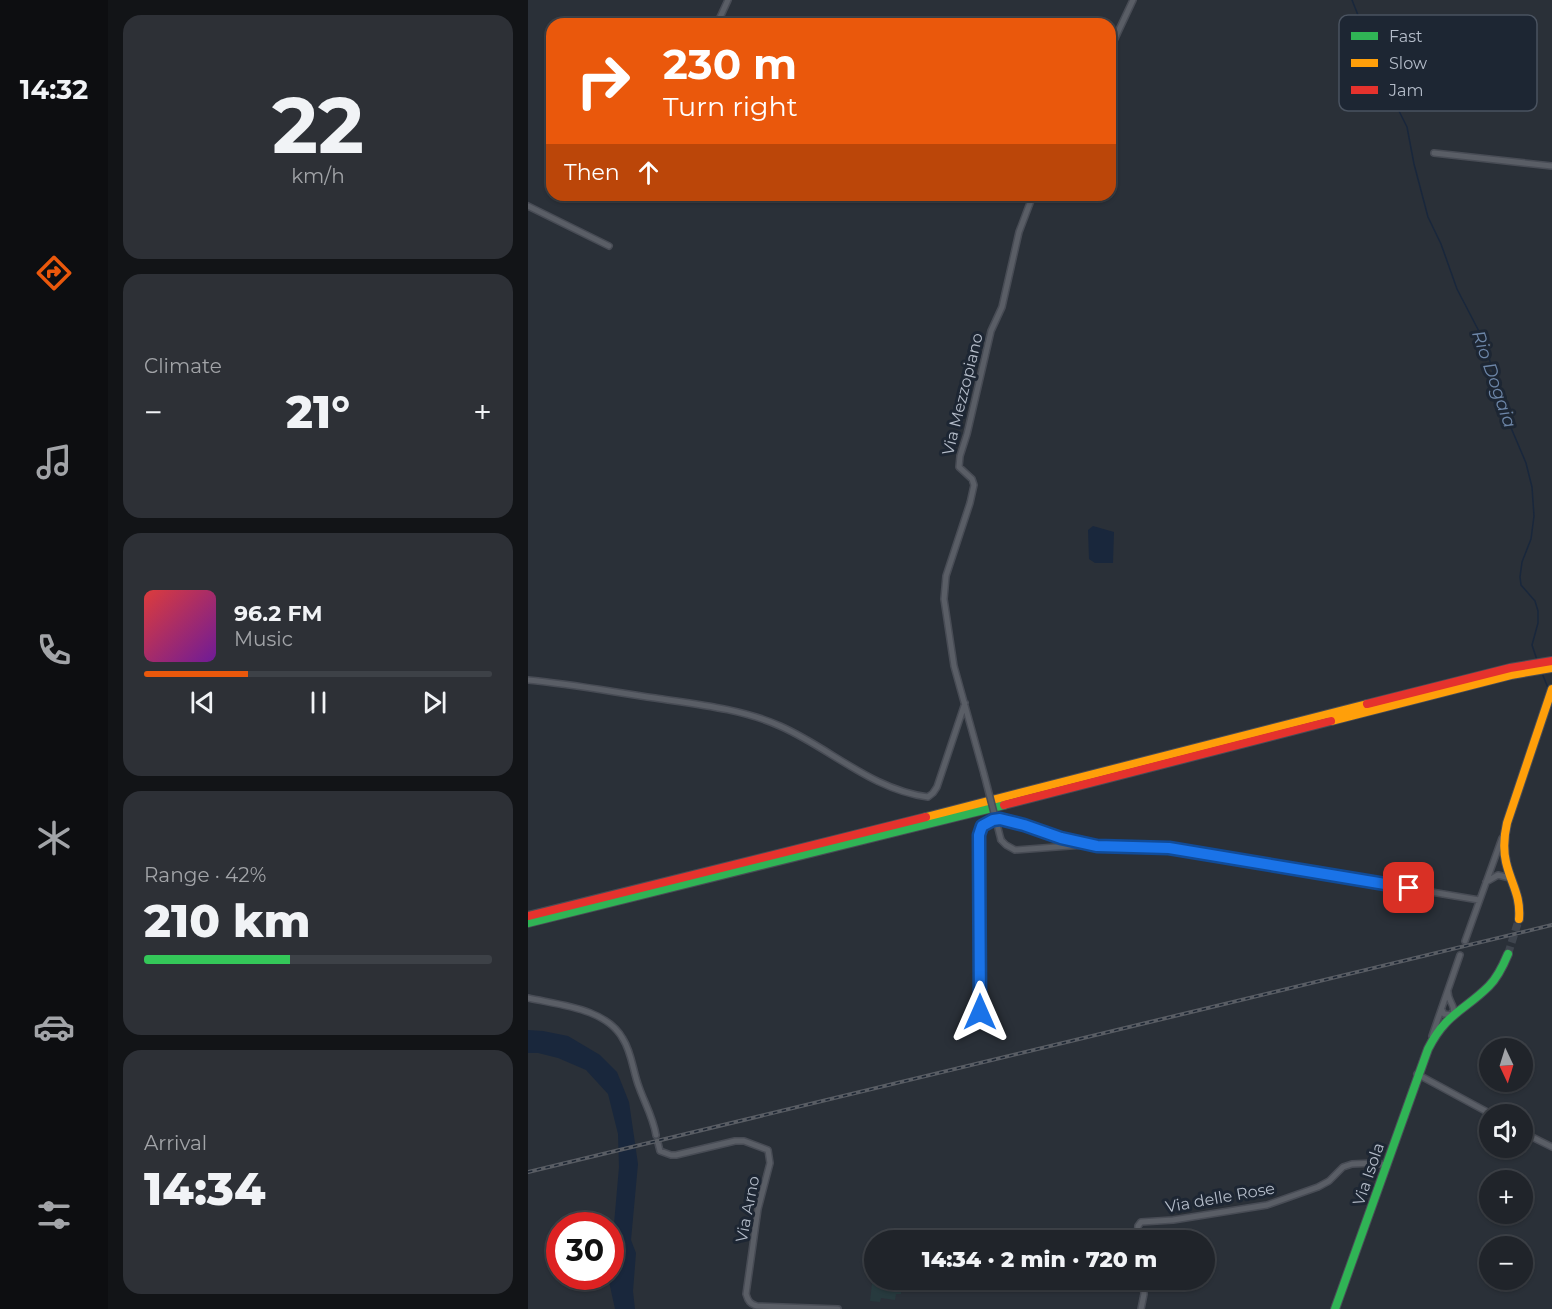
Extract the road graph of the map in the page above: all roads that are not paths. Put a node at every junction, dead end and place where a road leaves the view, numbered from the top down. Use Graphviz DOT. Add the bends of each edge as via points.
graph roads {
  1 [pos="728,0"];
  2 [pos="1133,0"];
  3 [pos="720,18"];
  4 [pos="1116,36"];
  5 [pos="1434,153"];
  6 [pos="1552,166"];
  7 [pos="1031,201"];
  8 [pos="528,206"];
  9 [pos="609,246"];
  10 [pos="1552,661"];
  11 [pos="1552,668"];
  12 [pos="1510,672"];
  13 [pos="528,680"];
  14 [pos="1552,689"];
  15 [pos="965,701"];
  16 [pos="1507,823"];
  17 [pos="1097,846"];
  18 [pos="1507,866"];
  19 [pos="1493,873"];
  20 [pos="1515,883"];
  21 [pos="1479,900"];
  22 [pos="528,916"];
  23 [pos="1519,919"];
  24 [pos="528,923"];
  25 [pos="1465,941"];
  26 [pos="1508,954"];
  27 [pos="1460,955"];
  28 [pos="528,998"];
  29 [pos="1470,1002"];
  30 [pos="1447,1004"];
  31 [pos="980,1012"];
  32 [pos="1452,1015"];
  33 [pos="1428,1049"];
  34 [pos="1418,1074"];
  35 [pos="1479,1107"];
  36 [pos="656,1135"];
  37 [pos="1533,1138"];
  38 [pos="658,1143"];
  39 [pos="1552,1147"];
  40 [pos="1386,1165"];
  41 [pos="1138,1230"];
  42 [pos="1144,1290"];
  43 [pos="838,1309"];
  44 [pos="1141,1309"];
  45 [pos="1335,1309"];
  1 -- 3 [label="street"];
  2 -- 4 [label="street"];
  5 -- 6 [label="street"];
  7 -- 15 [label="street, Via Mezzopiano" via="1019,232 1002,307 991,331 958,464 974,485 944,588 951,648"];
  8 -- 9 [label="street"];
  10 -- 12 [label="main road"];
  11 -- 12 [label="main road"];
  12 -- 22 [label="main road"];
  12 -- 24 [label="main road" via="1008,804"];
  13 -- 15 [label="street" via="707,706 757,718 780,725 877,782 928,797 937,787"];
  14 -- 16 [label="main road"];
  15 -- 17 [label="street, Via Mezzopiano, bridge" via="1001,840 1015,850"];
  16 -- 18 [label="main road"];
  16 -- 19 [label="street"];
  17 -- 21 [label="street, Via Mezzopiano" via="1169,848"];
  17 -- 31 [label="street" via="1006,820 993,820 982,826"];
  18 -- 19 [label="street" via="1504,871"];
  18 -- 19 [label="street" via="1498,863"];
  18 -- 20 [label="main road"];
  19 -- 20 [label="street"];
  19 -- 21 [label="street"];
  20 -- 23 [label="main road"];
  21 -- 25 [label="street"];
  26 -- 29 [label="main road, Via Isola" via="1498,978"];
  27 -- 30 [label="street, Via Isola"];
  28 -- 36 [label="street" via="600,1017 618,1031 629,1052"];
  29 -- 30 [label="street"];
  29 -- 32 [label="main road, Via Isola"];
  30 -- 32 [label="street, Via Isola" via="1454,1009"];
  30 -- 32 [label="street" via="1444,1014"];
  30 -- 33 [label="street, Via Isola"];
  32 -- 33 [label="main road, Via Isola"];
  33 -- 34 [label="main road, Via Isola"];
  34 -- 35 [label="street"];
  34 -- 40 [label="main road, Via Isola"];
  37 -- 39 [label="street"];
  38 -- 43 [label="street, Via Arno" via="660,1151 671,1155 735,1141 768,1150 770,1163 757,1217 747,1299 757,1306"];
  40 -- 41 [label="street, Via delle Rose" via="1352,1164 1318,1187 1267,1205 1141,1222"];
  40 -- 45 [label="main road, Via Isola"];
  42 -- 44 [label="street"];
}
